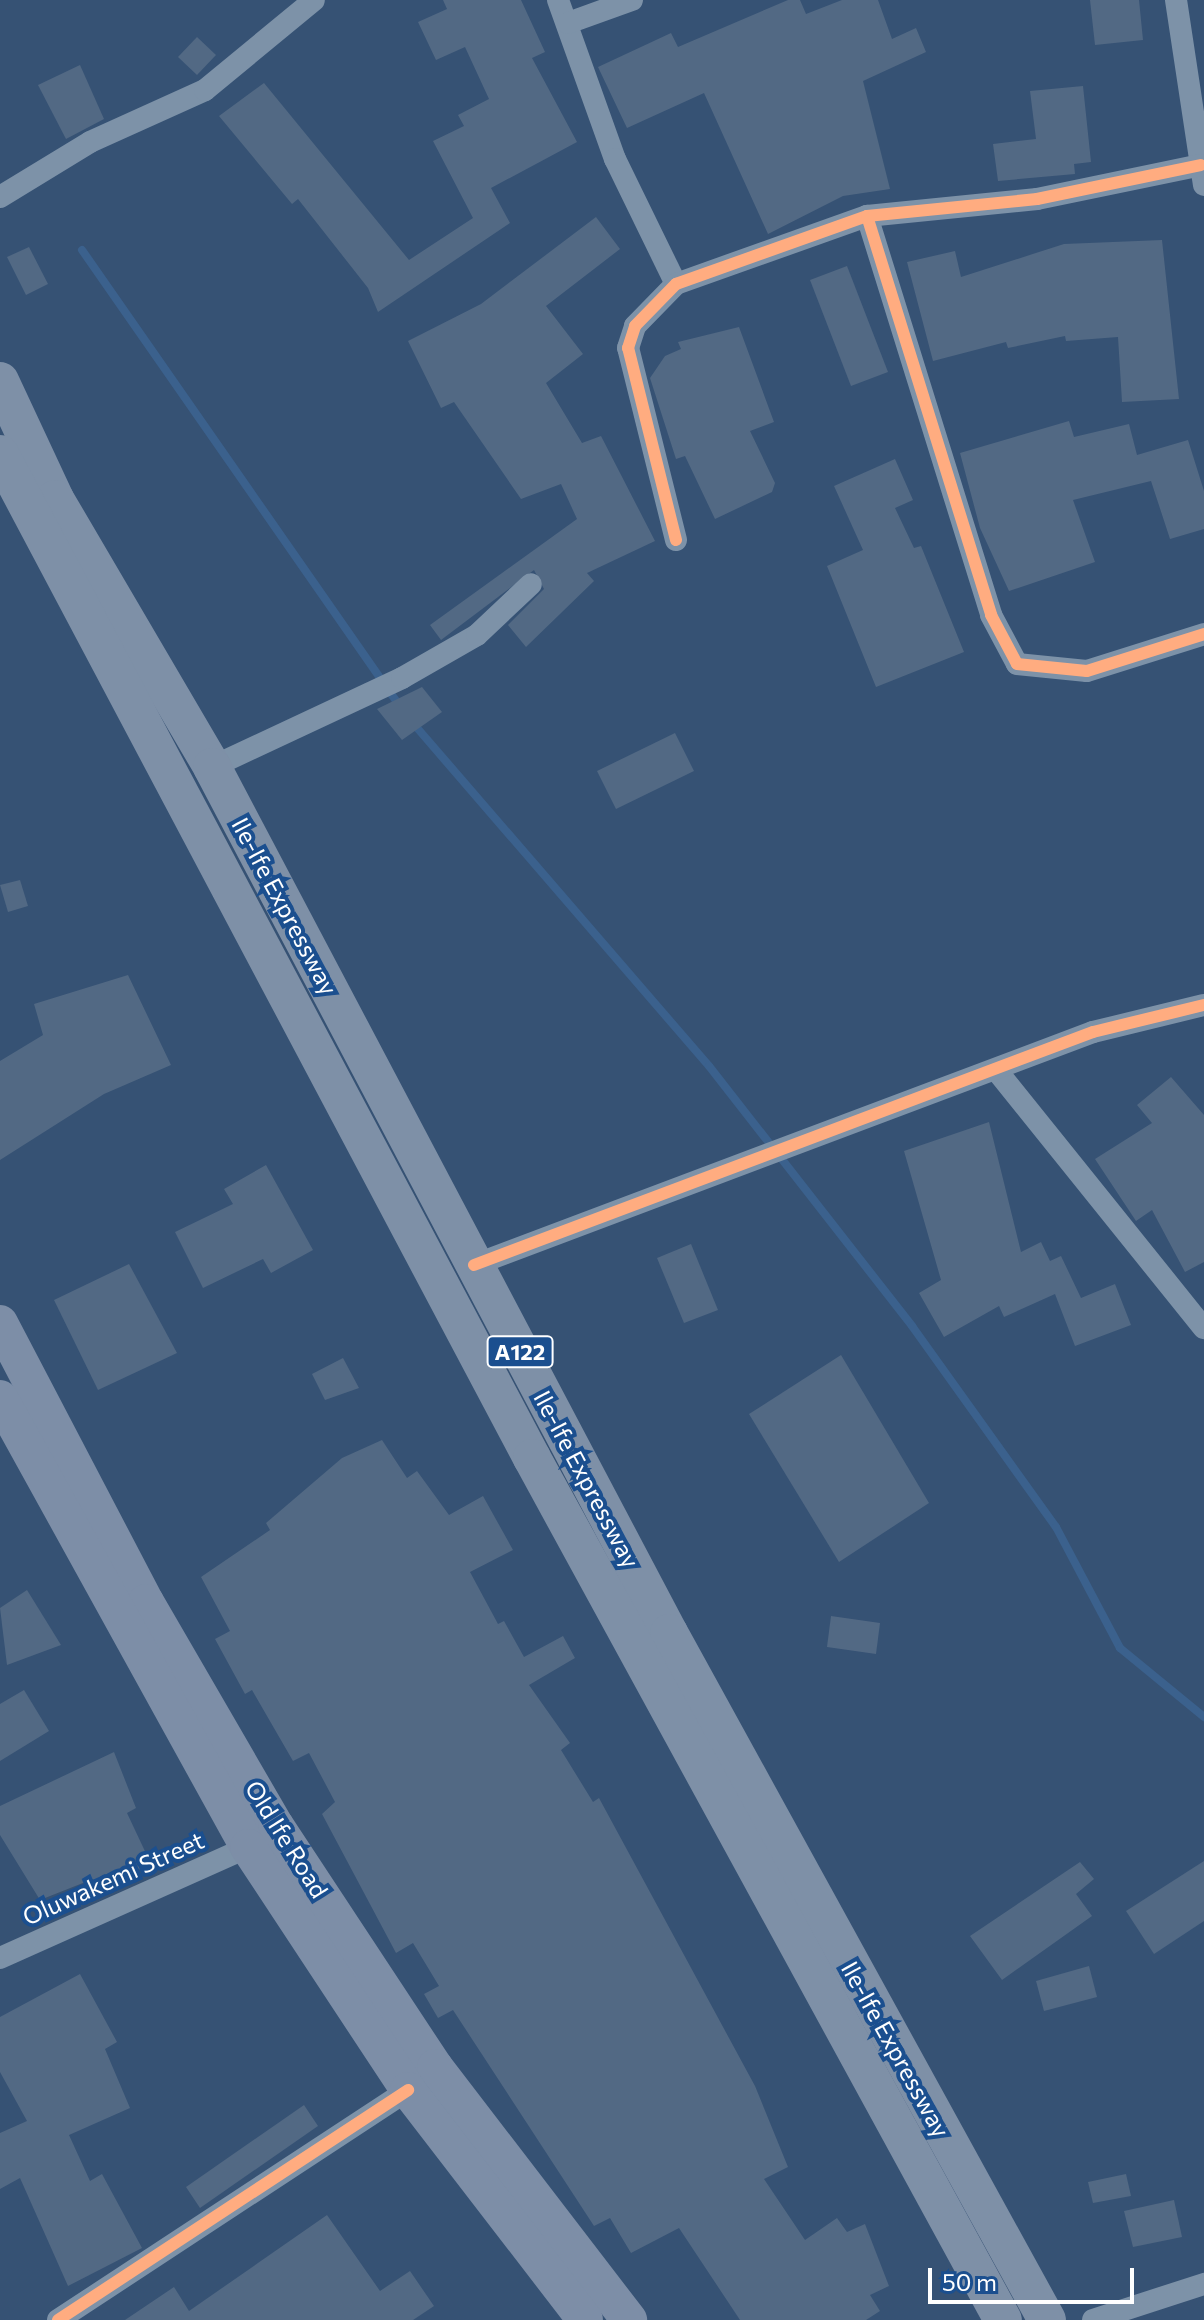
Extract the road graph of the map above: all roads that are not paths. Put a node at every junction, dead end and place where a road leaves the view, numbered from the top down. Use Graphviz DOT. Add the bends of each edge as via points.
graph roads {
  1 [pos="314,0"];
  2 [pos="558,0"];
  3 [pos="632,0"];
  4 [pos="1176,0"];
  5 [pos="568,23"];
  6 [pos="1203,175"];
  7 [pos="0,197"];
  8 [pos="867,216"];
  9 [pos="676,284"];
  10 [pos="0,381"];
  11 [pos="0,454"];
  12 [pos="676,540"];
  13 [pos="531,584"];
  14 [pos="1204,634"];
  15 [pos="212,767"];
  16 [pos="1204,1005"];
  17 [pos="997,1071"];
  18 [pos="474,1265"];
  19 [pos="0,1323"];
  20 [pos="1204,1328"];
  21 [pos="0,1398"];
  22 [pos="130,1610"];
  23 [pos="248,1847"];
  24 [pos="0,1958"];
  25 [pos="408,2090"];
  26 [pos="1204,2284"];
  27 [pos="58,2320"];
  28 [pos="585,2320"];
  29 [pos="629,2320"];
  30 [pos="1003,2320"];
  31 [pos="1047,2320"];
  32 [pos="1093,2320"];
  1 -- 7 [label="street" via="205,90 90,142"];
  2 -- 5 [label="street"];
  3 -- 5 [label="street"];
  4 -- 6 [label="street"];
  5 -- 9 [label="street" via="615,159"];
  6 -- 8 [label="street"];
  8 -- 9 [label="street"];
  8 -- 14 [label="street" via="991,615 1017,664 1087,671"];
  9 -- 12 [label="street" via="635,326 628,348"];
  10 -- 15 [label="highway, Ile-Ife Expressway / A122" via="55,499"];
  11 -- 30 [label="highway, Ile-Ife Expressway / A122" via="554,1500"];
  13 -- 15 [label="street" via="477,635 402,678"];
  15 -- 18 [label="highway, Ile-Ife Expressway / A122"];
  16 -- 17 [label="street" via="1093,1032"];
  17 -- 18 [label="street"];
  17 -- 20 [label="street"];
  18 -- 31 [label="highway, Ile-Ife Expressway / A122"];
  19 -- 22 [label="main road, Old Ife Road"];
  21 -- 22 [label="main road, Old Ife Road"];
  22 -- 23 [label="main road, Old Ife Road"];
  22 -- 29 [label="main road, Old Ife Road" via="435,2067"];
  23 -- 24 [label="street, Oluwakemi Street"];
  23 -- 25 [label="main road, Old Ife Road"];
  25 -- 27 [label="street"];
  25 -- 28 [label="main road, Old Ife Road"];
  26 -- 32 [label="street"];
}
